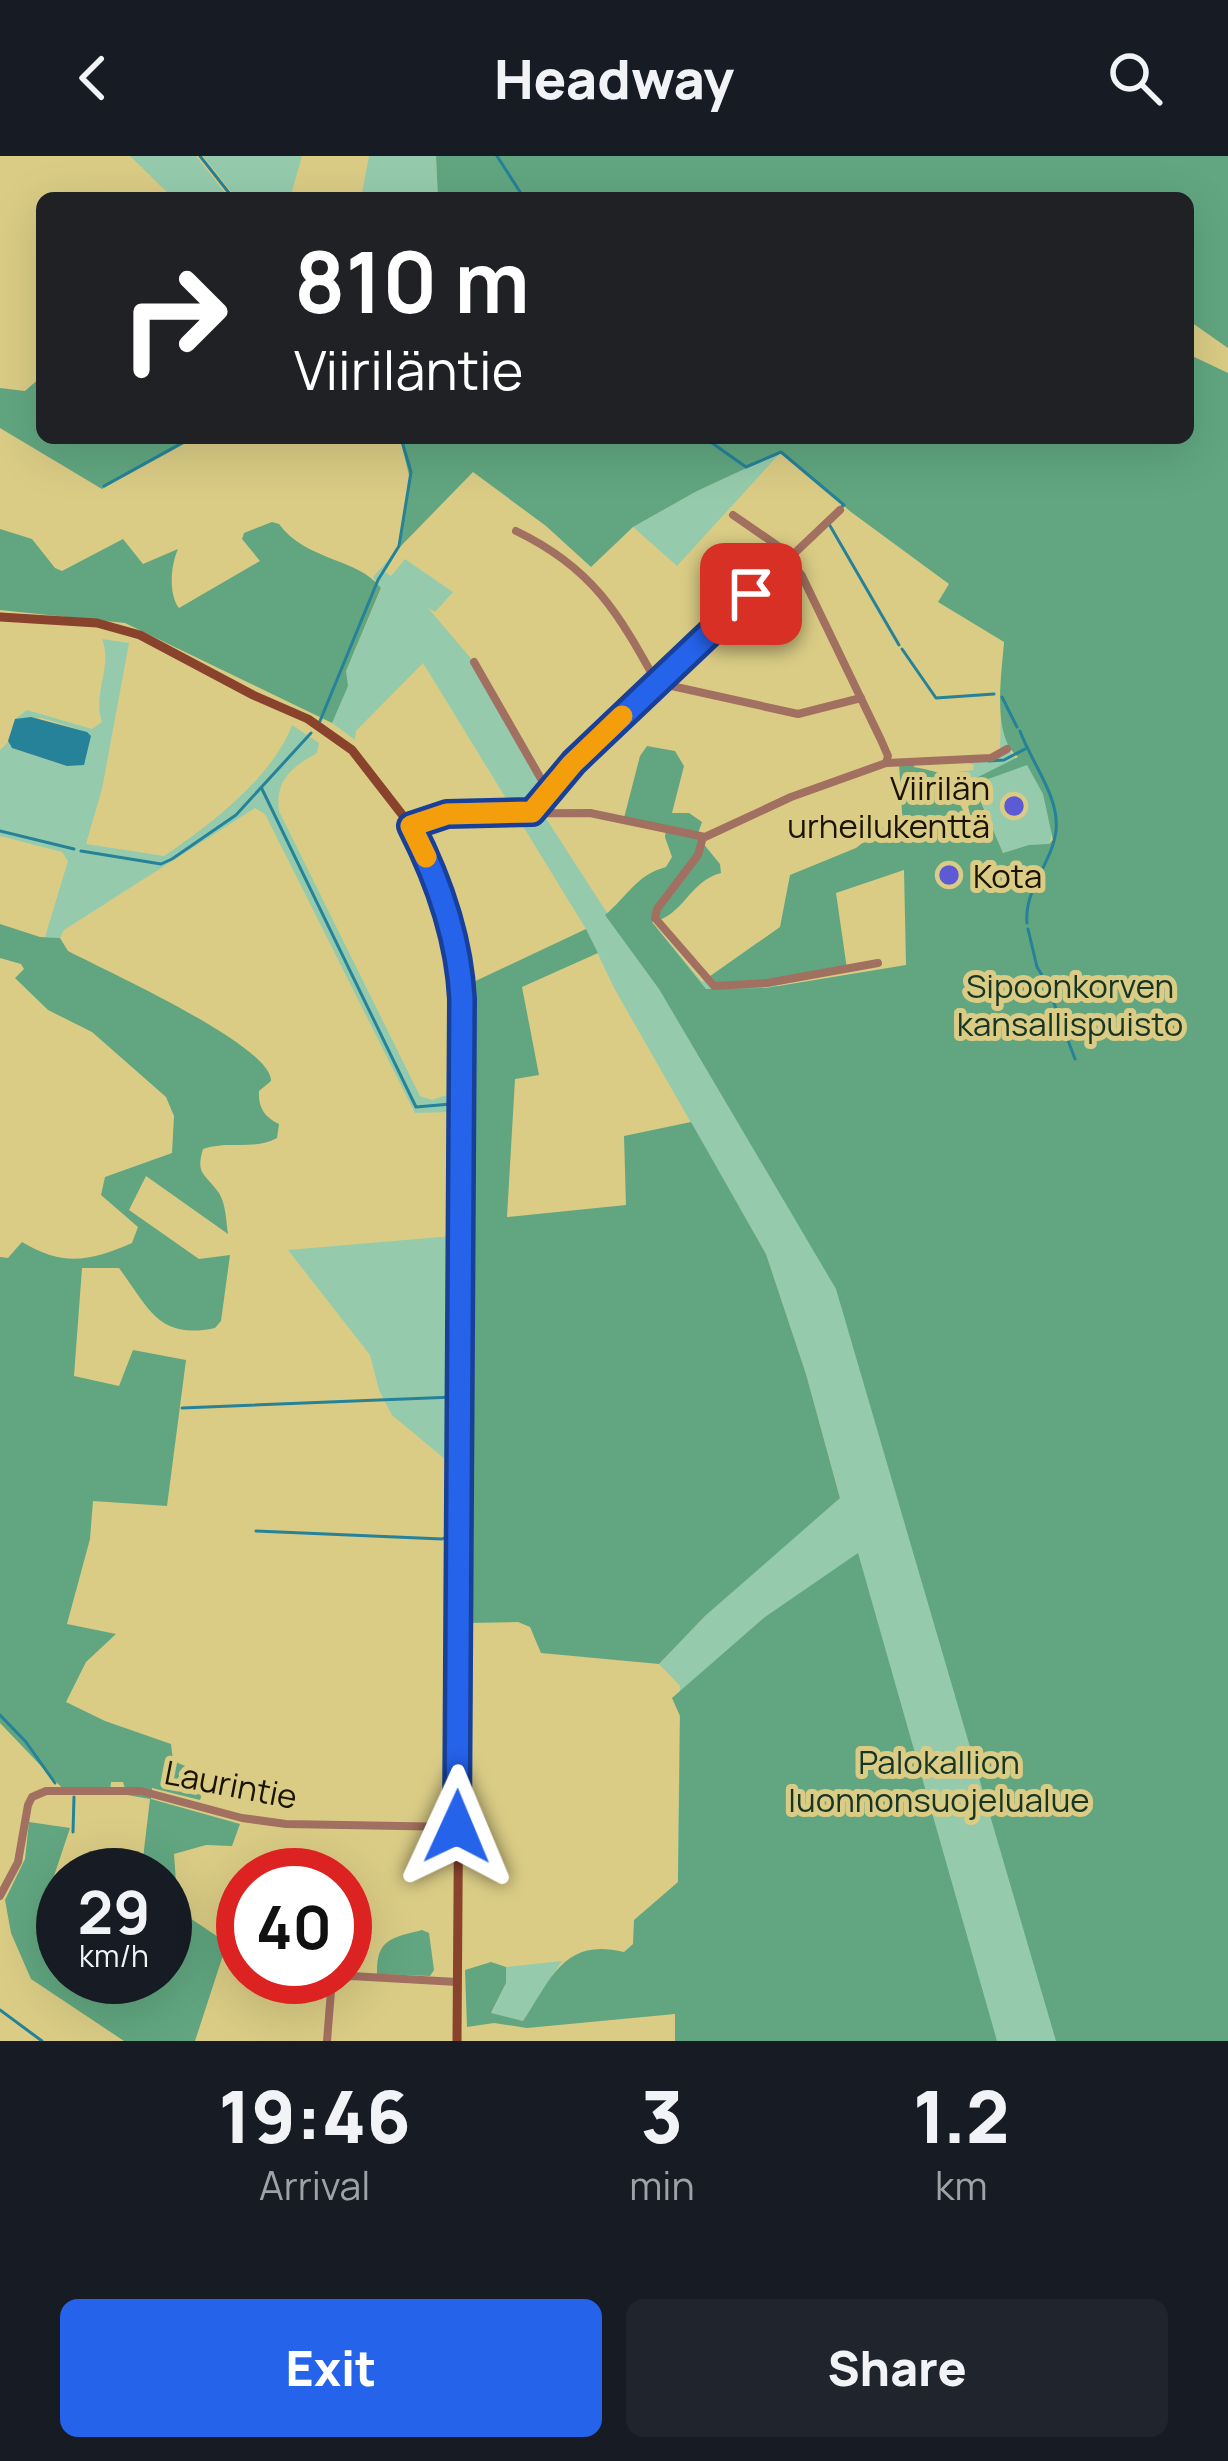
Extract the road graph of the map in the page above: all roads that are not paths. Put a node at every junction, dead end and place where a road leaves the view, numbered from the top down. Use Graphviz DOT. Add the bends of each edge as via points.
graph roads {
  1 [pos="840,510"];
  2 [pos="733,515"];
  3 [pos="516,531"];
  4 [pos="789,558"];
  5 [pos="0,617"];
  6 [pos="474,662"];
  7 [pos="657,683"];
  8 [pos="861,698"];
  9 [pos="1007,749"];
  10 [pos="886,764"];
  11 [pos="548,791"];
  12 [pos="532,812"];
  13 [pos="411,826"];
  14 [pos="703,837"];
  15 [pos="878,964"];
  16 [pos="457,1827"];
  17 [pos="0,1896"];
  18 [pos="458,1982"];
  19 [pos="327,2041"];
  20 [pos="457,2041"];
  1 -- 4 [label="street"];
  2 -- 4 [label="street"];
  3 -- 7 [label="street" via="601,590"];
  4 -- 7 [label="street"];
  4 -- 8 [label="street"];
  5 -- 13 [label="street" via="140,634 308,718 352,750"];
  6 -- 11 [label="street"];
  7 -- 8 [label="street" via="798,713"];
  7 -- 11 [label="street"];
  8 -- 10 [label="street"];
  9 -- 10 [label="street" via="991,758"];
  10 -- 14 [label="street"];
  11 -- 12 [label="street"];
  12 -- 13 [label="street" via="447,814"];
  12 -- 14 [label="street" via="596,814"];
  13 -- 16 [label="street" via="448,914 461,985"];
  14 -- 15 [label="street" via="655,918 714,986"];
  16 -- 17 [label="street, Laurintie" via="272,1822 141,1790 46,1791 28,1805 18,1862"];
  16 -- 18 [label="street"];
  18 -- 19 [label="street" via="339,1978"];
  18 -- 20 [label="street"];
}
